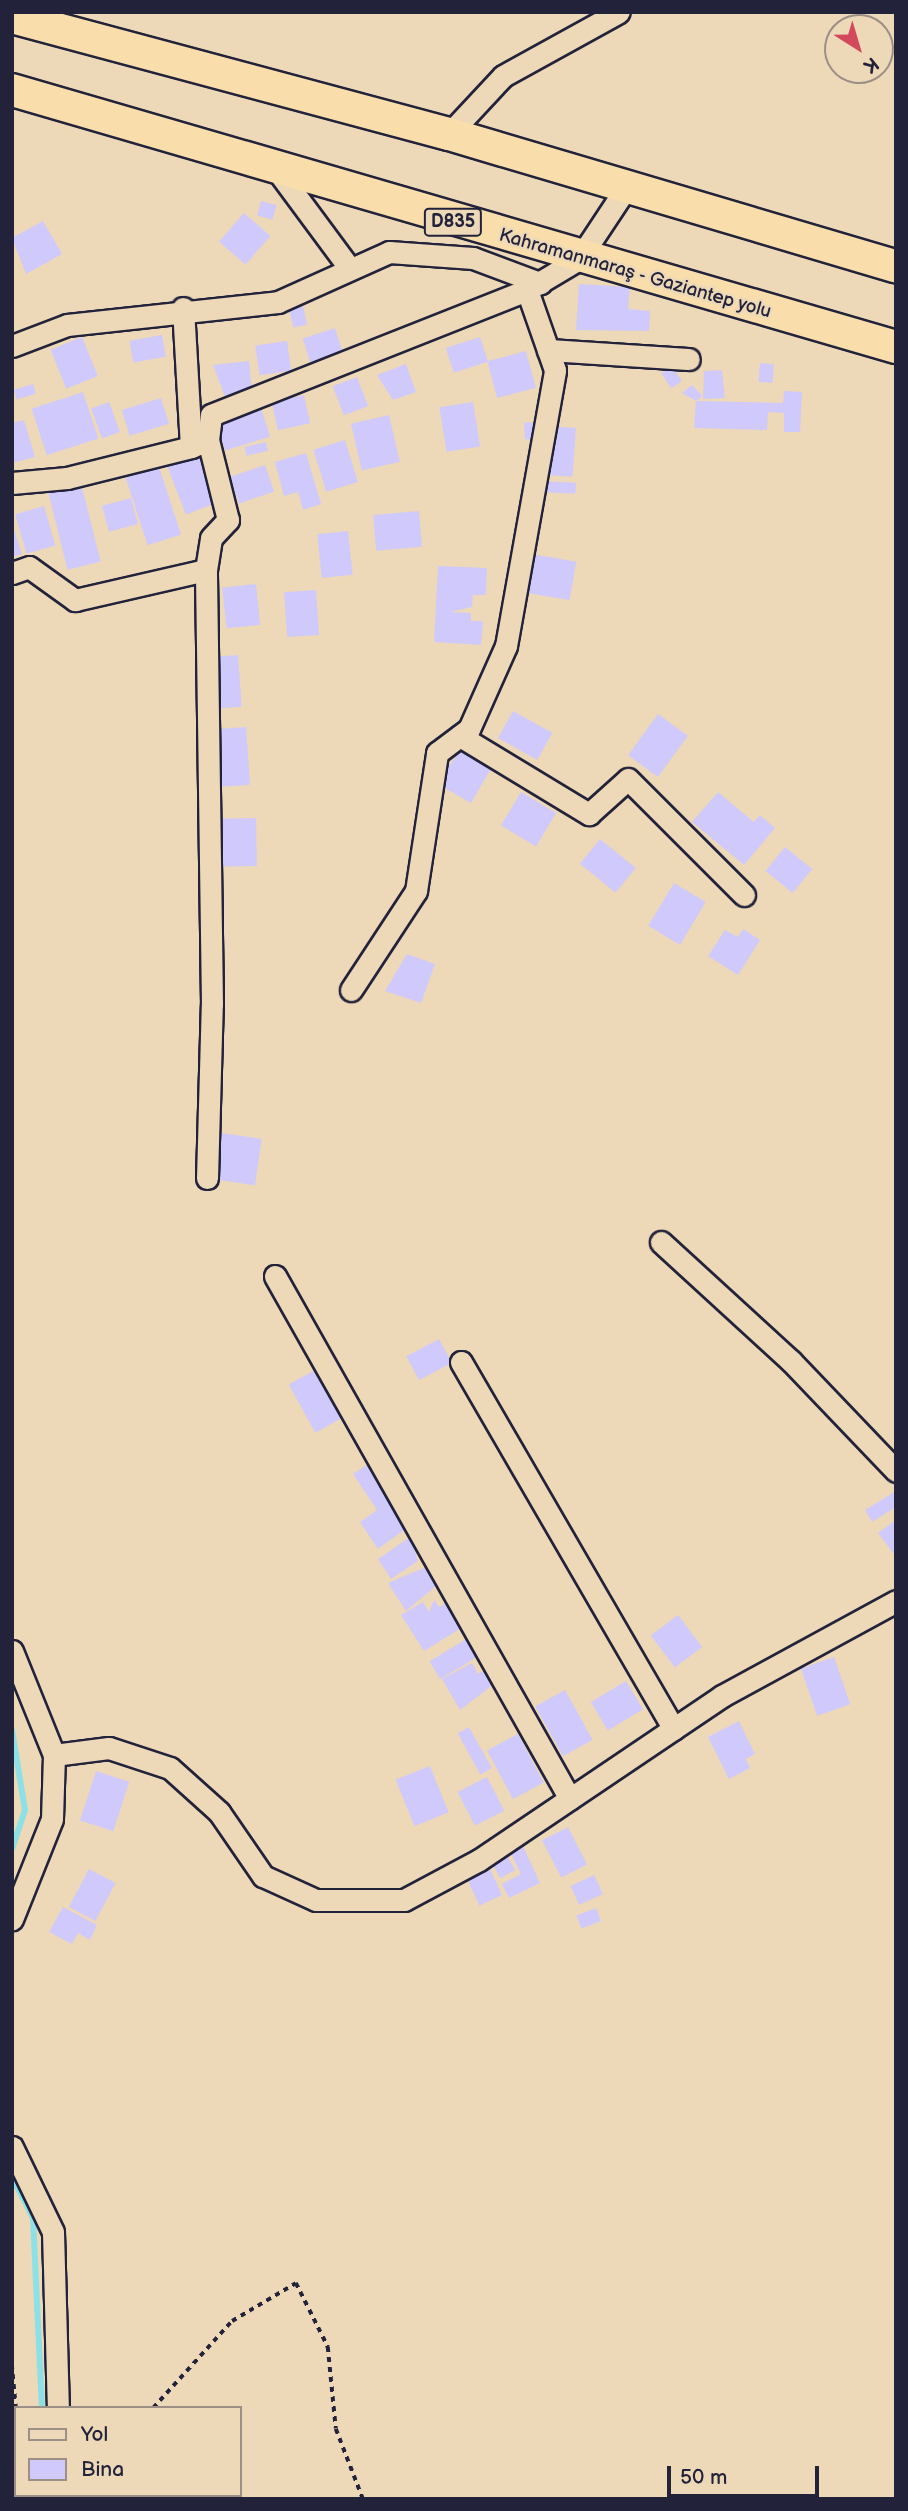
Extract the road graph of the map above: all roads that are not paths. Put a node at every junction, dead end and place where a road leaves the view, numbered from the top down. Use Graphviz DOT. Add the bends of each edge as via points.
graph roads {
  1 [pos="618,12"];
  2 [pos="12,17"];
  3 [pos="12,90"];
  4 [pos="449,134"];
  5 [pos="276,169"];
  6 [pos="626,188"];
  7 [pos="579,259"];
  8 [pos="896,266"];
  9 [pos="350,270"];
  10 [pos="533,287"];
  11 [pos="184,308"];
  12 [pos="12,346"];
  13 [pos="896,347"];
  14 [pos="548,350"];
  15 [pos="689,359"];
  16 [pos="200,444"];
  17 [pos="12,483"];
  18 [pos="206,570"];
  19 [pos="12,573"];
  20 [pos="460,736"];
  21 [pos="744,895"];
  22 [pos="351,990"];
  23 [pos="207,1178"];
  24 [pos="661,1242"];
  25 [pos="275,1276"];
  26 [pos="461,1362"];
  27 [pos="896,1471"];
  28 [pos="896,1601"];
  29 [pos="12,1651"];
  30 [pos="674,1729"];
  31 [pos="54,1755"];
  32 [pos="570,1799"];
  33 [pos="13,1917"];
  34 [pos="12,2147"];
  35 [pos="58,2406"];
  1 -- 4 [label="street" via="503,76"];
  2 -- 4 [label="highway"];
  3 -- 5 [label="highway, Kahramanmaraş - Gaziantep yolu / D835"];
  4 -- 6 [label="highway"];
  5 -- 7 [label="highway, Kahramanmaraş - Gaziantep yolu / D835"];
  5 -- 9 [label="street"];
  6 -- 7 [label="street"];
  6 -- 8 [label="highway"];
  7 -- 10 [label="street"];
  7 -- 13 [label="highway, Kahramanmaraş - Gaziantep yolu / D835"];
  9 -- 10 [label="street" via="388,252 473,258"];
  9 -- 11 [label="street" via="278,302"];
  10 -- 14 [label="street"];
  10 -- 16 [label="street" via="211,415"];
  11 -- 12 [label="street" via="67,325"];
  11 -- 16 [label="street"];
  14 -- 15 [label="street"];
  14 -- 20 [label="street" via="555,370 506,646 469,729"];
  16 -- 17 [label="street" via="67,478"];
  16 -- 18 [label="street" via="228,520 211,538"];
  18 -- 19 [label="street" via="75,600 29,567"];
  18 -- 23 [label="street" via="212,1004"];
  20 -- 21 [label="street" via="589,814 628,779"];
  20 -- 22 [label="street" via="437,753 416,891"];
  24 -- 27 [label="street" via="792,1362"];
  25 -- 32 [label="street"];
  26 -- 30 [label="street"];
  28 -- 30 [label="street"];
  29 -- 31 [label="street"];
  30 -- 32 [label="street"];
  31 -- 32 [label="street" via="109,1748 170,1768 219,1812 262,1876 316,1900 404,1900"];
  31 -- 33 [label="street" via="52,1819"];
  34 -- 35 [label="street" via="52,2232"];
}
